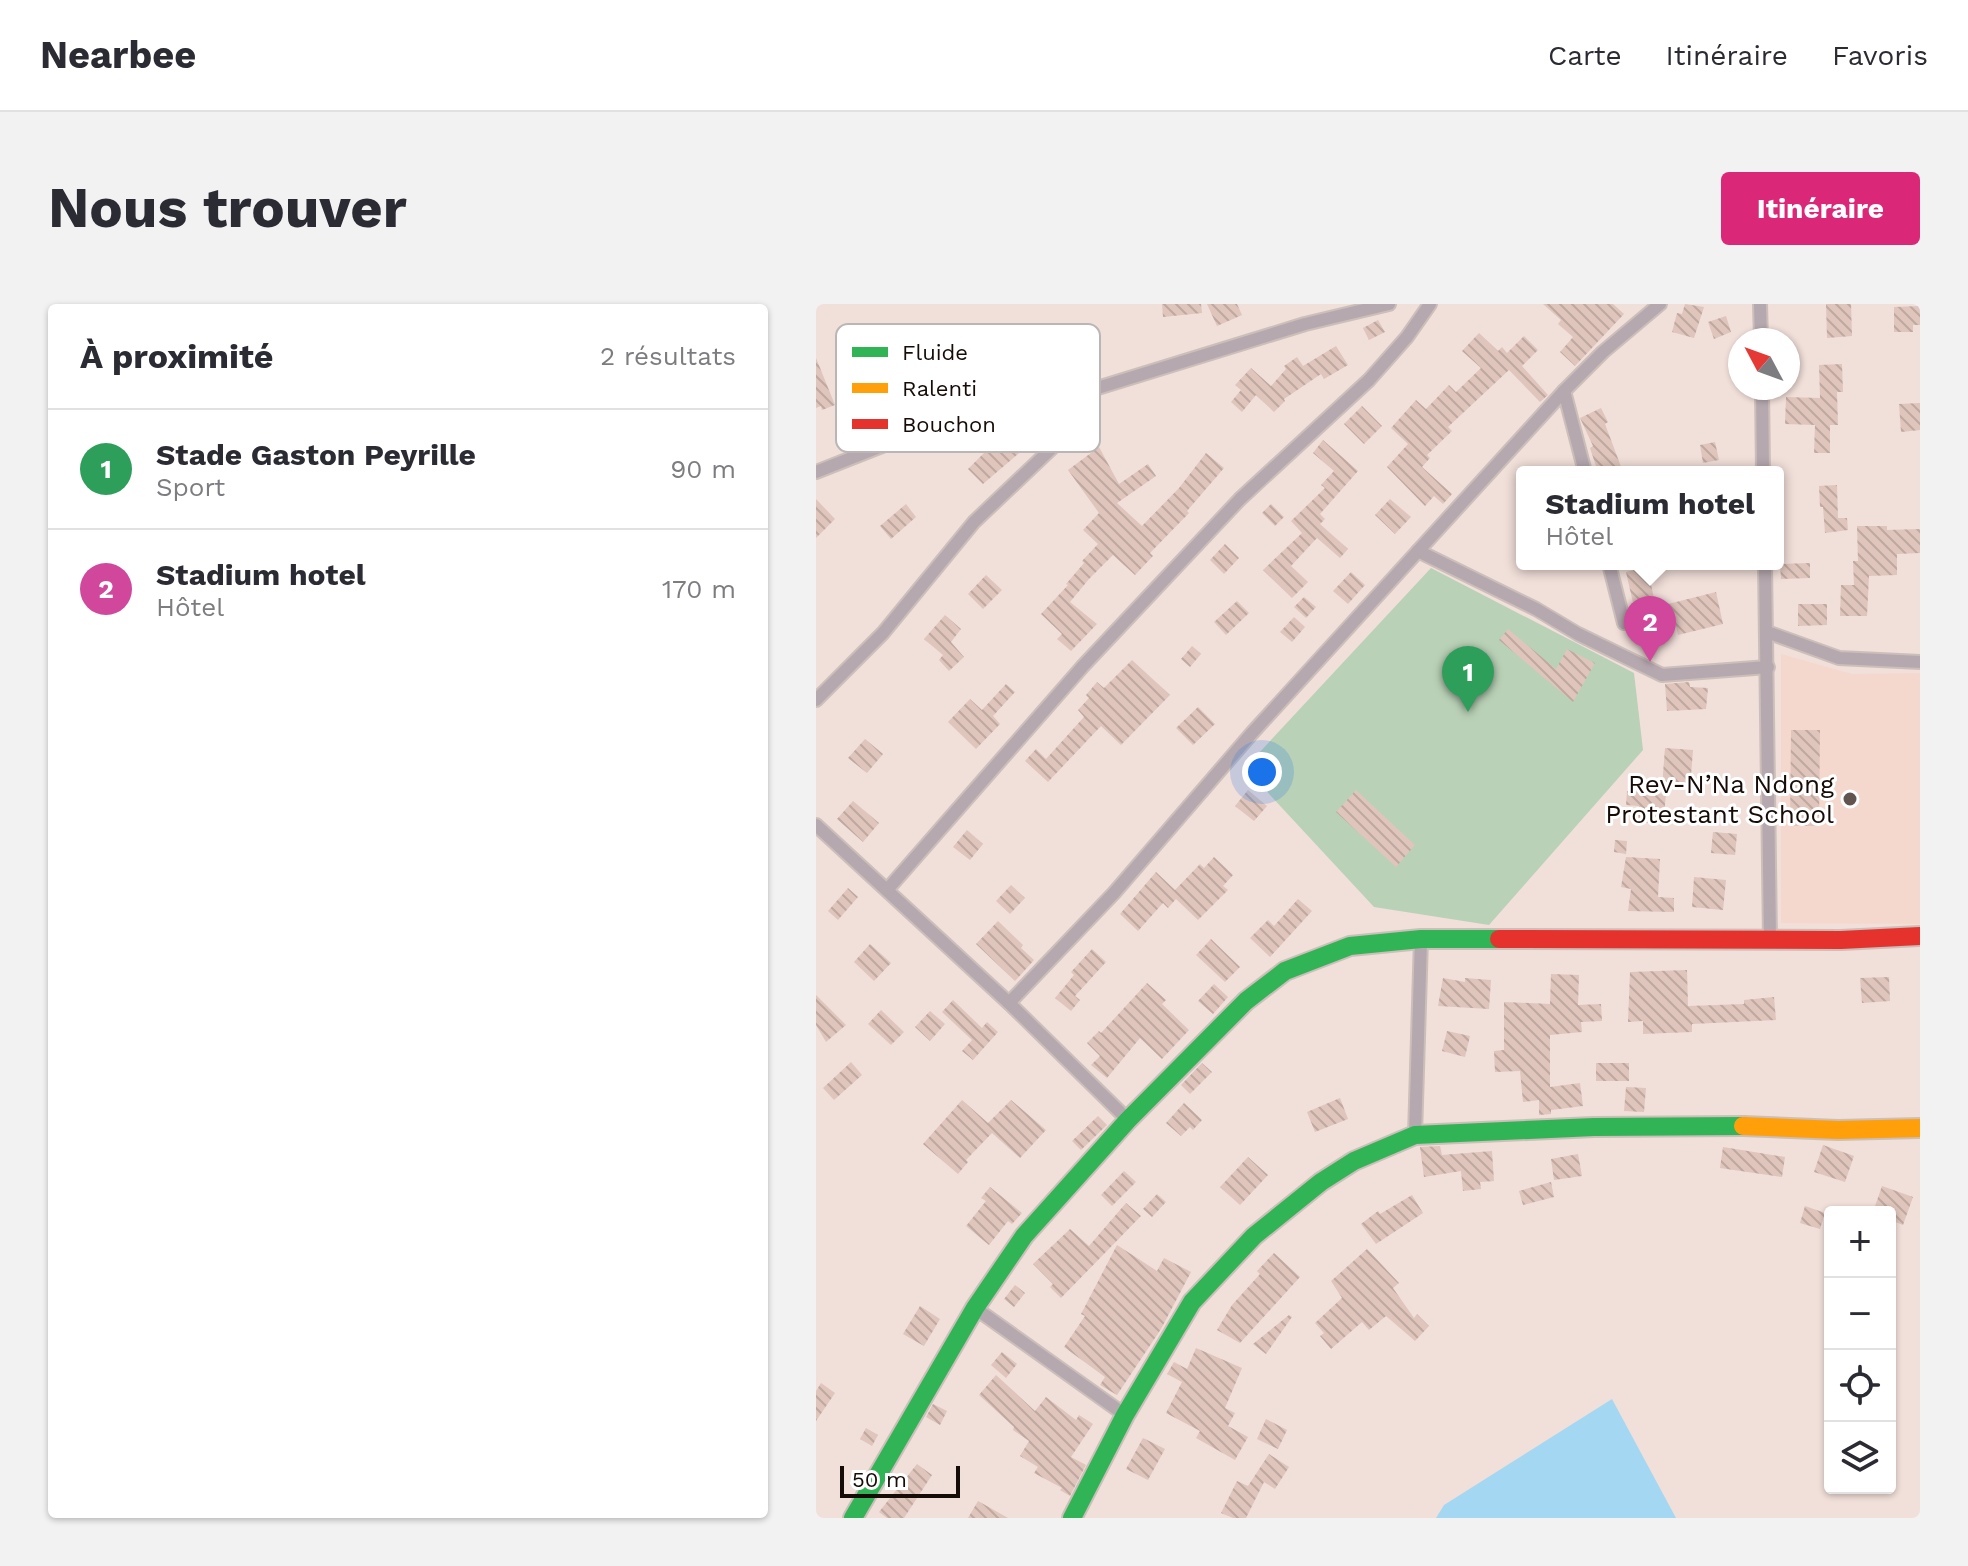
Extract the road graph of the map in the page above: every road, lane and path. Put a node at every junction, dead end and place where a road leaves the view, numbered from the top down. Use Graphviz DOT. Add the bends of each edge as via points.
graph roads {
  1 [pos="1389,304"];
  2 [pos="1430,304"];
  3 [pos="1660,304"];
  4 [pos="1760,304"];
  5 [pos="1761,328"];
  6 [pos="1100,387"];
  7 [pos="1564,391"];
  8 [pos="1762,400"];
  9 [pos="867,452"];
  10 [pos="1048,452"];
  11 [pos="1583,466"];
  12 [pos="1763,466"];
  13 [pos="816,472"];
  14 [pos="1418,551"];
  15 [pos="1611,570"];
  16 [pos="1765,570"];
  17 [pos="1624,623"];
  18 [pos="1767,632"];
  19 [pos="1920,662"];
  20 [pos="1768,667"];
  21 [pos="816,700"];
  22 [pos="816,825"];
  23 [pos="887,890"];
  24 [pos="1920,936"];
  25 [pos="1421,939"];
  26 [pos="1770,939"];
  27 [pos="1009,1003"];
  28 [pos="1128,1120"];
  29 [pos="1920,1128"];
  30 [pos="1415,1135"];
  31 [pos="975,1308"];
  32 [pos="1125,1415"];
  33 [pos="853,1518"];
  34 [pos="1072,1518"];
  1 -- 6 [label="street" via="1305,324"];
  2 -- 23 [label="street" via="1369,380 1240,499 1093,655"];
  3 -- 7 [label="street"];
  4 -- 5 [label="street"];
  7 -- 11 [label="street"];
  7 -- 14 [label="street"];
  8 -- 12 [label="street"];
  9 -- 13 [label="street"];
  10 -- 21 [label="street" via="974,522 883,633"];
  14 -- 20 [label="street" via="1662,675"];
  14 -- 27 [label="street" via="1114,893"];
  15 -- 17 [label="street"];
  16 -- 18 [label="street"];
  18 -- 19 [label="street" via="1839,658"];
  18 -- 20 [label="street"];
  20 -- 26 [label="street"];
  22 -- 23 [label="street"];
  23 -- 27 [label="street"];
  24 -- 26 [label="street"];
  25 -- 26 [label="street"];
  25 -- 28 [label="street" via="1350,946 1285,971 1246,1001"];
  25 -- 30 [label="street"];
  27 -- 28 [label="street"];
  28 -- 31 [label="street" via="1024,1236"];
  29 -- 30 [label="street" via="1594,1127"];
  30 -- 32 [label="street" via="1354,1161 1254,1236 1192,1302"];
  31 -- 32 [label="street"];
  31 -- 33 [label="street"];
  32 -- 34 [label="street"];
}
